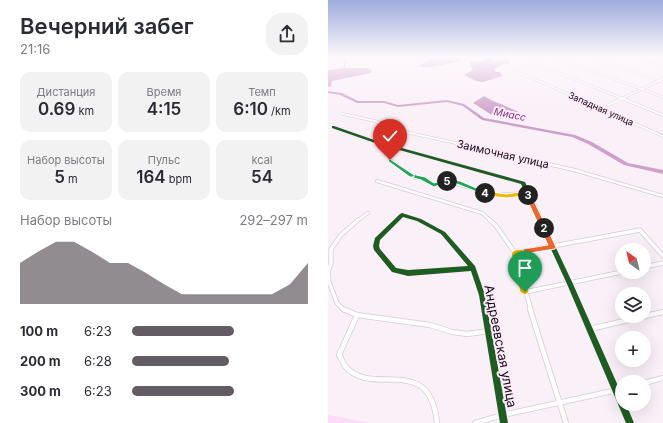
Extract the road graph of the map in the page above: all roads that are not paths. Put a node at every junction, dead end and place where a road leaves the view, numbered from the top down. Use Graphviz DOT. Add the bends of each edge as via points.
graph roads {
  1 [pos="529,77"];
  2 [pos="568,77"];
  3 [pos="608,77"];
  4 [pos="647,77"];
  5 [pos="660,81"];
  6 [pos="663,81"];
  7 [pos="642,89"];
  8 [pos="663,97"];
  9 [pos="621,98"];
  10 [pos="600,109"];
  11 [pos="343,114"];
  12 [pos="663,115"];
  13 [pos="333,126"];
  14 [pos="663,136"];
  15 [pos="390,160"];
  16 [pos="377,181"];
  17 [pos="527,193"];
  18 [pos="663,196"];
  19 [pos="368,213"];
  20 [pos="553,247"];
  21 [pos="515,253"];
  22 [pos="663,256"];
  23 [pos="663,263"];
  24 [pos="651,266"];
  25 [pos="473,268"];
  26 [pos="615,274"];
  27 [pos="570,284"];
  28 [pos="525,292"];
  29 [pos="663,312"];
  30 [pos="357,315"];
  31 [pos="590,329"];
  32 [pos="489,331"];
  33 [pos="663,378"];
  34 [pos="651,381"];
  35 [pos="615,389"];
  36 [pos="615,391"];
  37 [pos="559,402"];
  38 [pos="625,411"];
  39 [pos="503,415"];
  40 [pos="437,423"];
  41 [pos="475,423"];
  42 [pos="504,423"];
  43 [pos="566,423"];
  44 [pos="630,423"];
  1 -- 10 [label="street, Западная улица"];
  2 -- 9 [label="street"];
  3 -- 7 [label="street"];
  4 -- 5 [label="street"];
  5 -- 6 [label="street"];
  5 -- 7 [label="street"];
  7 -- 8 [label="street"];
  7 -- 9 [label="street"];
  9 -- 10 [label="street"];
  9 -- 12 [label="street"];
  10 -- 14 [label="street, Западная улица"];
  11 -- 18 [label="street, Заимочная улица" via="574,170"];
  13 -- 17 [label="street" via="445,162 513,179 523,183"];
  15 -- 17 [label="street" via="414,178 423,178 434,185 449,181 484,193 506,196"];
  16 -- 21 [label="street" via="482,213 497,227"];
  17 -- 20 [label="street"];
  19 -- 30 [label="street" via="345,231 331,249 328,272 337,303 346,311"];
  20 -- 21 [label="street"];
  20 -- 22 [label="street" via="640,230"];
  20 -- 27 [label="street"];
  21 -- 28 [label="street"];
  23 -- 24 [label="street"];
  25 -- 25 [label="street, Андреевская улица" via="443,233 419,220 402,215 377,239 377,250 394,270 408,273"];
  25 -- 32 [label="street, Андреевская улица" via="482,295"];
  26 -- 27 [label="street"];
  27 -- 28 [label="street"];
  27 -- 31 [label="street"];
  28 -- 37 [label="street"];
  29 -- 31 [label="street"];
  30 -- 32 [label="street" via="430,324 467,334"];
  30 -- 40 [label="street" via="339,355 342,363 354,374 414,383 426,390 432,399"];
  31 -- 35 [label="street"];
  32 -- 39 [label="street, Андреевская улица"];
  33 -- 34 [label="street"];
  36 -- 37 [label="street"];
  37 -- 39 [label="street"];
  37 -- 43 [label="street"];
  38 -- 44 [label="street"];
  39 -- 41 [label="street"];
  39 -- 42 [label="street, Андреевская улица"];
}
